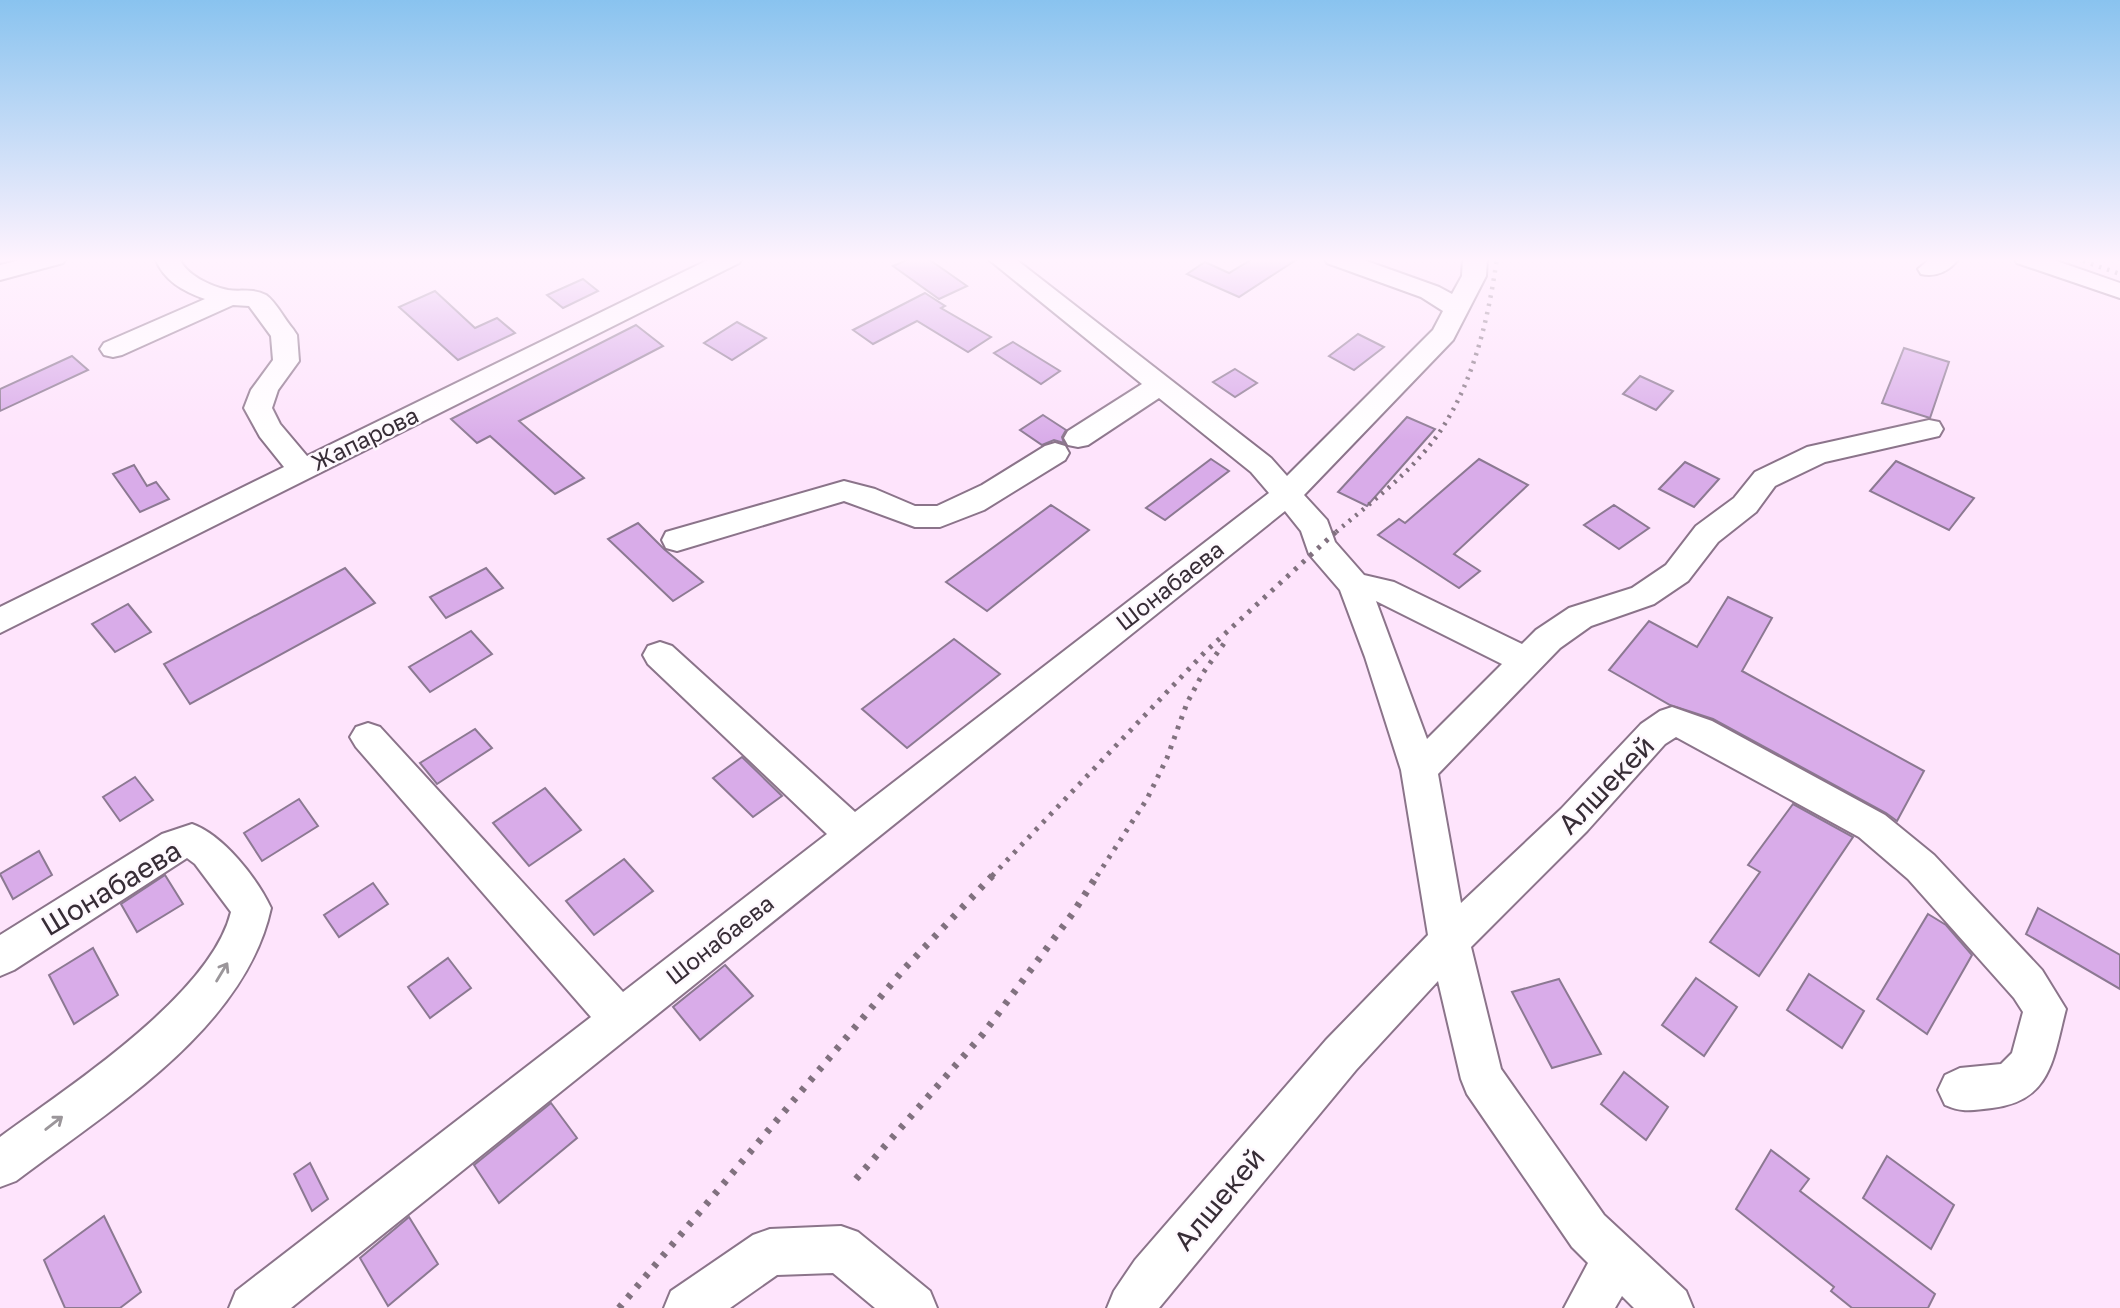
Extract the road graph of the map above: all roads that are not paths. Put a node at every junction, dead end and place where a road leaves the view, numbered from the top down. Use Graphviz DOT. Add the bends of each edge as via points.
graph roads {
  1 [pos="181,319"];
  2 [pos="272,319"];
  3 [pos="607,319"];
  4 [pos="1076,319"];
  5 [pos="1451,319"];
  6 [pos="113,349"];
  7 [pos="1160,385"];
  8 [pos="1929,429"];
  9 [pos="303,470"];
  10 [pos="1288,493"];
  11 [pos="677,540"];
  12 [pos="1354,585"];
  13 [pos="0,621"];
  14 [pos="660,656"];
  15 [pos="1525,661"];
  16 [pos="368,737"];
  17 [pos="1419,771"];
  18 [pos="854,835"];
  19 [pos="1449,941"];
  20 [pos="0,957"];
  21 [pos="620,1020"];
  22 [pos="1960,1090"];
  23 [pos="0,1165"];
  24 [pos="1616,1258"];
  25 [pos="253,1308"];
  26 [pos="688,1308"];
  27 [pos="913,1308"];
  28 [pos="1130,1308"];
  29 [pos="1588,1308"];
  30 [pos="1669,1308"];
  1 -- 6 [label="street"];
  2 -- 9 [label="street" via="284,335 286,361 258,407 261,419"];
  3 -- 9 [label="street, Жапарова"];
  4 -- 7 [label="street"];
  5 -- 10 [label="street, Шонабаева" via="1444,334"];
  7 -- 10 [label="street"];
  7 -- 11 [label="street" via="1016,479 945,516 925,518 844,491"];
  8 -- 15 [label="street" via="1817,454 1765,479 1745,505 1707,534 1677,573 1643,596 1580,617"];
  9 -- 13 [label="street, Жапарова"];
  10 -- 12 [label="street" via="1316,528 1320,546"];
  10 -- 18 [label="street, Шонабаева"];
  12 -- 15 [label="street" via="1383,590"];
  12 -- 17 [label="street"];
  14 -- 18 [label="street"];
  15 -- 17 [label="street"];
  16 -- 21 [label="street"];
  17 -- 19 [label="street"];
  18 -- 21 [label="street, Шонабаева"];
  19 -- 22 [label="street, Алшекей" via="1574,820 1653,734 1672,721 1700,731 1872,826 1921,867 2028,984 2045,1009 2030,1065 2011,1084"];
  19 -- 24 [label="street" via="1482,1079 1588,1231"];
  19 -- 28 [label="street, Алшекей" via="1341,1055"];
  23 -- 20 [label="street, Шонабаева, one-way" via="146,1055 214,986 245,934 251,908 208,852 192,840 175,846"];
  21 -- 25 [label="street, Шонабаева"];
  24 -- 29 [label="street"];
  24 -- 30 [label="street"];
  26 -- 27 [label="street" via="770,1252 841,1249"];
}
